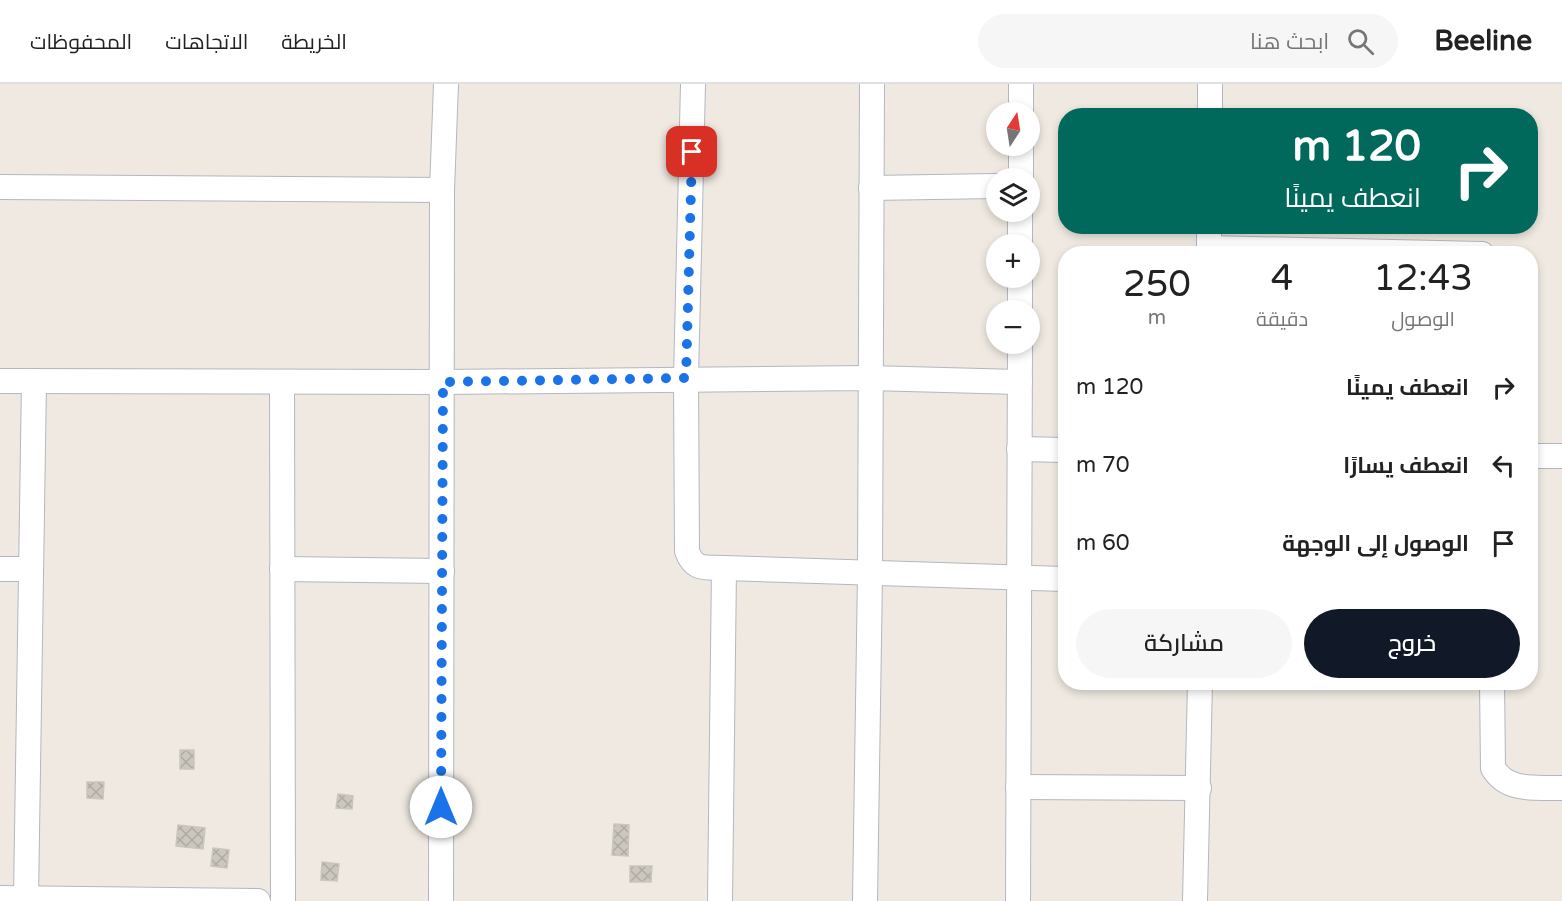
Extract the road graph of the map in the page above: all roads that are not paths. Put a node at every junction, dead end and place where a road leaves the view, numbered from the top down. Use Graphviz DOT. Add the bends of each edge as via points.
graph roads {
  1 [pos="446,84"];
  2 [pos="693,84"];
  3 [pos="872,84"];
  4 [pos="1021,84"];
  5 [pos="1210,84"];
  6 [pos="1021,102"];
  7 [pos="1210,108"];
  8 [pos="986,186"];
  9 [pos="0,187"];
  10 [pos="871,188"];
  11 [pos="442,190"];
  12 [pos="1209,243"];
  13 [pos="1283,246"];
  14 [pos="1020,354"];
  15 [pos="686,378"];
  16 [pos="870,378"];
  17 [pos="0,381"];
  18 [pos="34,381"];
  19 [pos="282,382"];
  20 [pos="443,382"];
  21 [pos="1020,382"];
  22 [pos="1019,449"];
  23 [pos="1058,450"];
  24 [pos="1538,456"];
  25 [pos="1562,456"];
  26 [pos="724,568"];
  27 [pos="0,569"];
  28 [pos="32,569"];
  29 [pos="282,569"];
  30 [pos="442,571"];
  31 [pos="870,574"];
  32 [pos="1019,578"];
  33 [pos="1058,579"];
  34 [pos="1200,690"];
  35 [pos="1492,690"];
  36 [pos="1018,787"];
  37 [pos="1562,788"];
  38 [pos="1198,789"];
  39 [pos="0,898"];
  40 [pos="26,898"];
  41 [pos="258,901"];
  42 [pos="283,901"];
  43 [pos="441,901"];
  44 [pos="720,901"];
  45 [pos="865,901"];
  46 [pos="1018,901"];
  47 [pos="1195,901"];
  1 -- 11 [label="street"];
  2 -- 15 [label="street"];
  3 -- 10 [label="street"];
  4 -- 6 [label="street"];
  5 -- 7 [label="street"];
  8 -- 10 [label="street"];
  9 -- 11 [label="street"];
  10 -- 16 [label="street"];
  11 -- 20 [label="street"];
  12 -- 13 [label="street"];
  14 -- 21 [label="street"];
  15 -- 16 [label="street"];
  15 -- 20 [label="street"];
  15 -- 26 [label="street" via="687,551 690,561 698,567"];
  16 -- 21 [label="street"];
  16 -- 31 [label="street"];
  17 -- 18 [label="street"];
  18 -- 19 [label="street"];
  18 -- 28 [label="street"];
  19 -- 20 [label="street"];
  19 -- 29 [label="street"];
  20 -- 30 [label="street"];
  21 -- 22 [label="street"];
  22 -- 23 [label="street"];
  22 -- 32 [label="street"];
  24 -- 25 [label="street"];
  26 -- 31 [label="street"];
  26 -- 44 [label="street"];
  27 -- 28 [label="street"];
  28 -- 40 [label="street"];
  29 -- 30 [label="street"];
  29 -- 42 [label="street"];
  30 -- 43 [label="street"];
  31 -- 32 [label="street"];
  31 -- 45 [label="street"];
  32 -- 33 [label="street"];
  32 -- 36 [label="street"];
  34 -- 38 [label="street"];
  35 -- 37 [label="street" via="1493,768 1498,777 1512,786"];
  36 -- 38 [label="street"];
  36 -- 46 [label="street"];
  38 -- 47 [label="street"];
  39 -- 40 [label="street"];
  40 -- 41 [label="street"];
}
